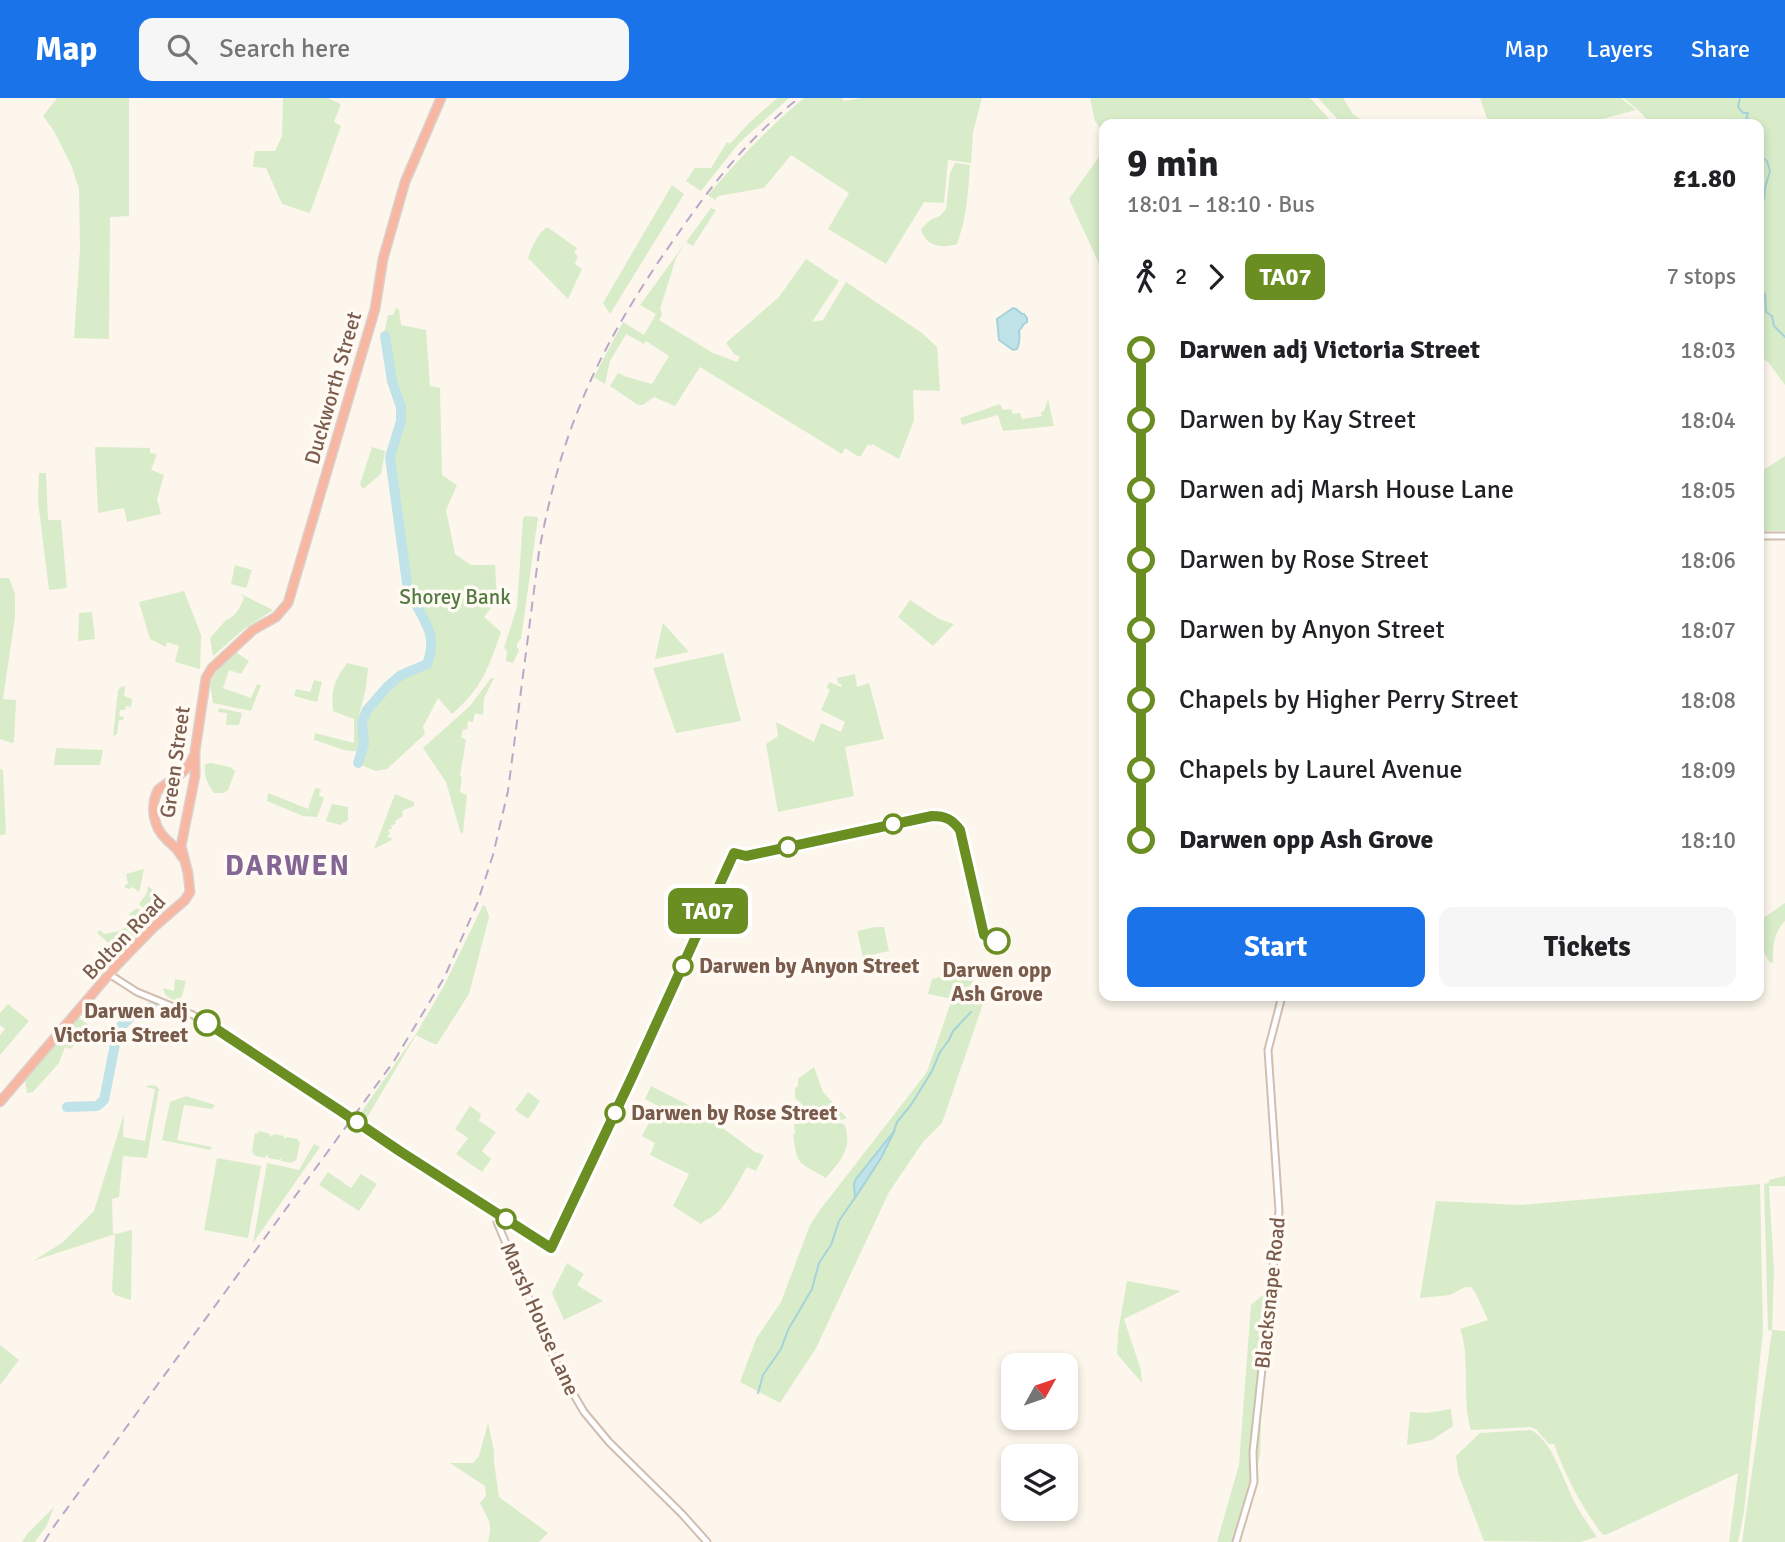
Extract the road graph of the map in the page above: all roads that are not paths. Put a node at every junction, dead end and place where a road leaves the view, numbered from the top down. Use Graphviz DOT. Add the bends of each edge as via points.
graph roads {
  1 [pos="442,98"];
  2 [pos="1764,536"];
  3 [pos="1785,536"];
  4 [pos="212,668"];
  5 [pos="195,751"];
  6 [pos="183,831"];
  7 [pos="167,840"];
  8 [pos="185,863"];
  9 [pos="190,892"];
  10 [pos="109,974"];
  11 [pos="1281,1001"];
  12 [pos="0,1102"];
  13 [pos="707,1542"];
  14 [pos="1236,1542"];
  1 -- 4 [label="highway, Duckworth Street" via="405,182 383,259 375,309 288,603"];
  2 -- 3 [label="street"];
  4 -- 5 [label="highway, Green Street" via="204,685"];
  5 -- 6 [label="highway, Green Street" via="195,776"];
  5 -- 7 [label="highway" via="188,767 155,794 157,826"];
  6 -- 7 [label="highway" via="176,840"];
  6 -- 8 [label="highway, Green Street"];
  7 -- 8 [label="highway"];
  8 -- 9 [label="highway, Green Street"];
  9 -- 10 [label="highway, Bolton Road"];
  10 -- 12 [label="highway, Bolton Road"];
  10 -- 13 [label="street, Marsh House Lane, bridge" via="200,1019 499,1214 497,1222 553,1356 584,1412"];
  11 -- 14 [label="street, Blacksnape Road" via="1268,1050 1279,1211 1253,1451 1254,1482"];
}
